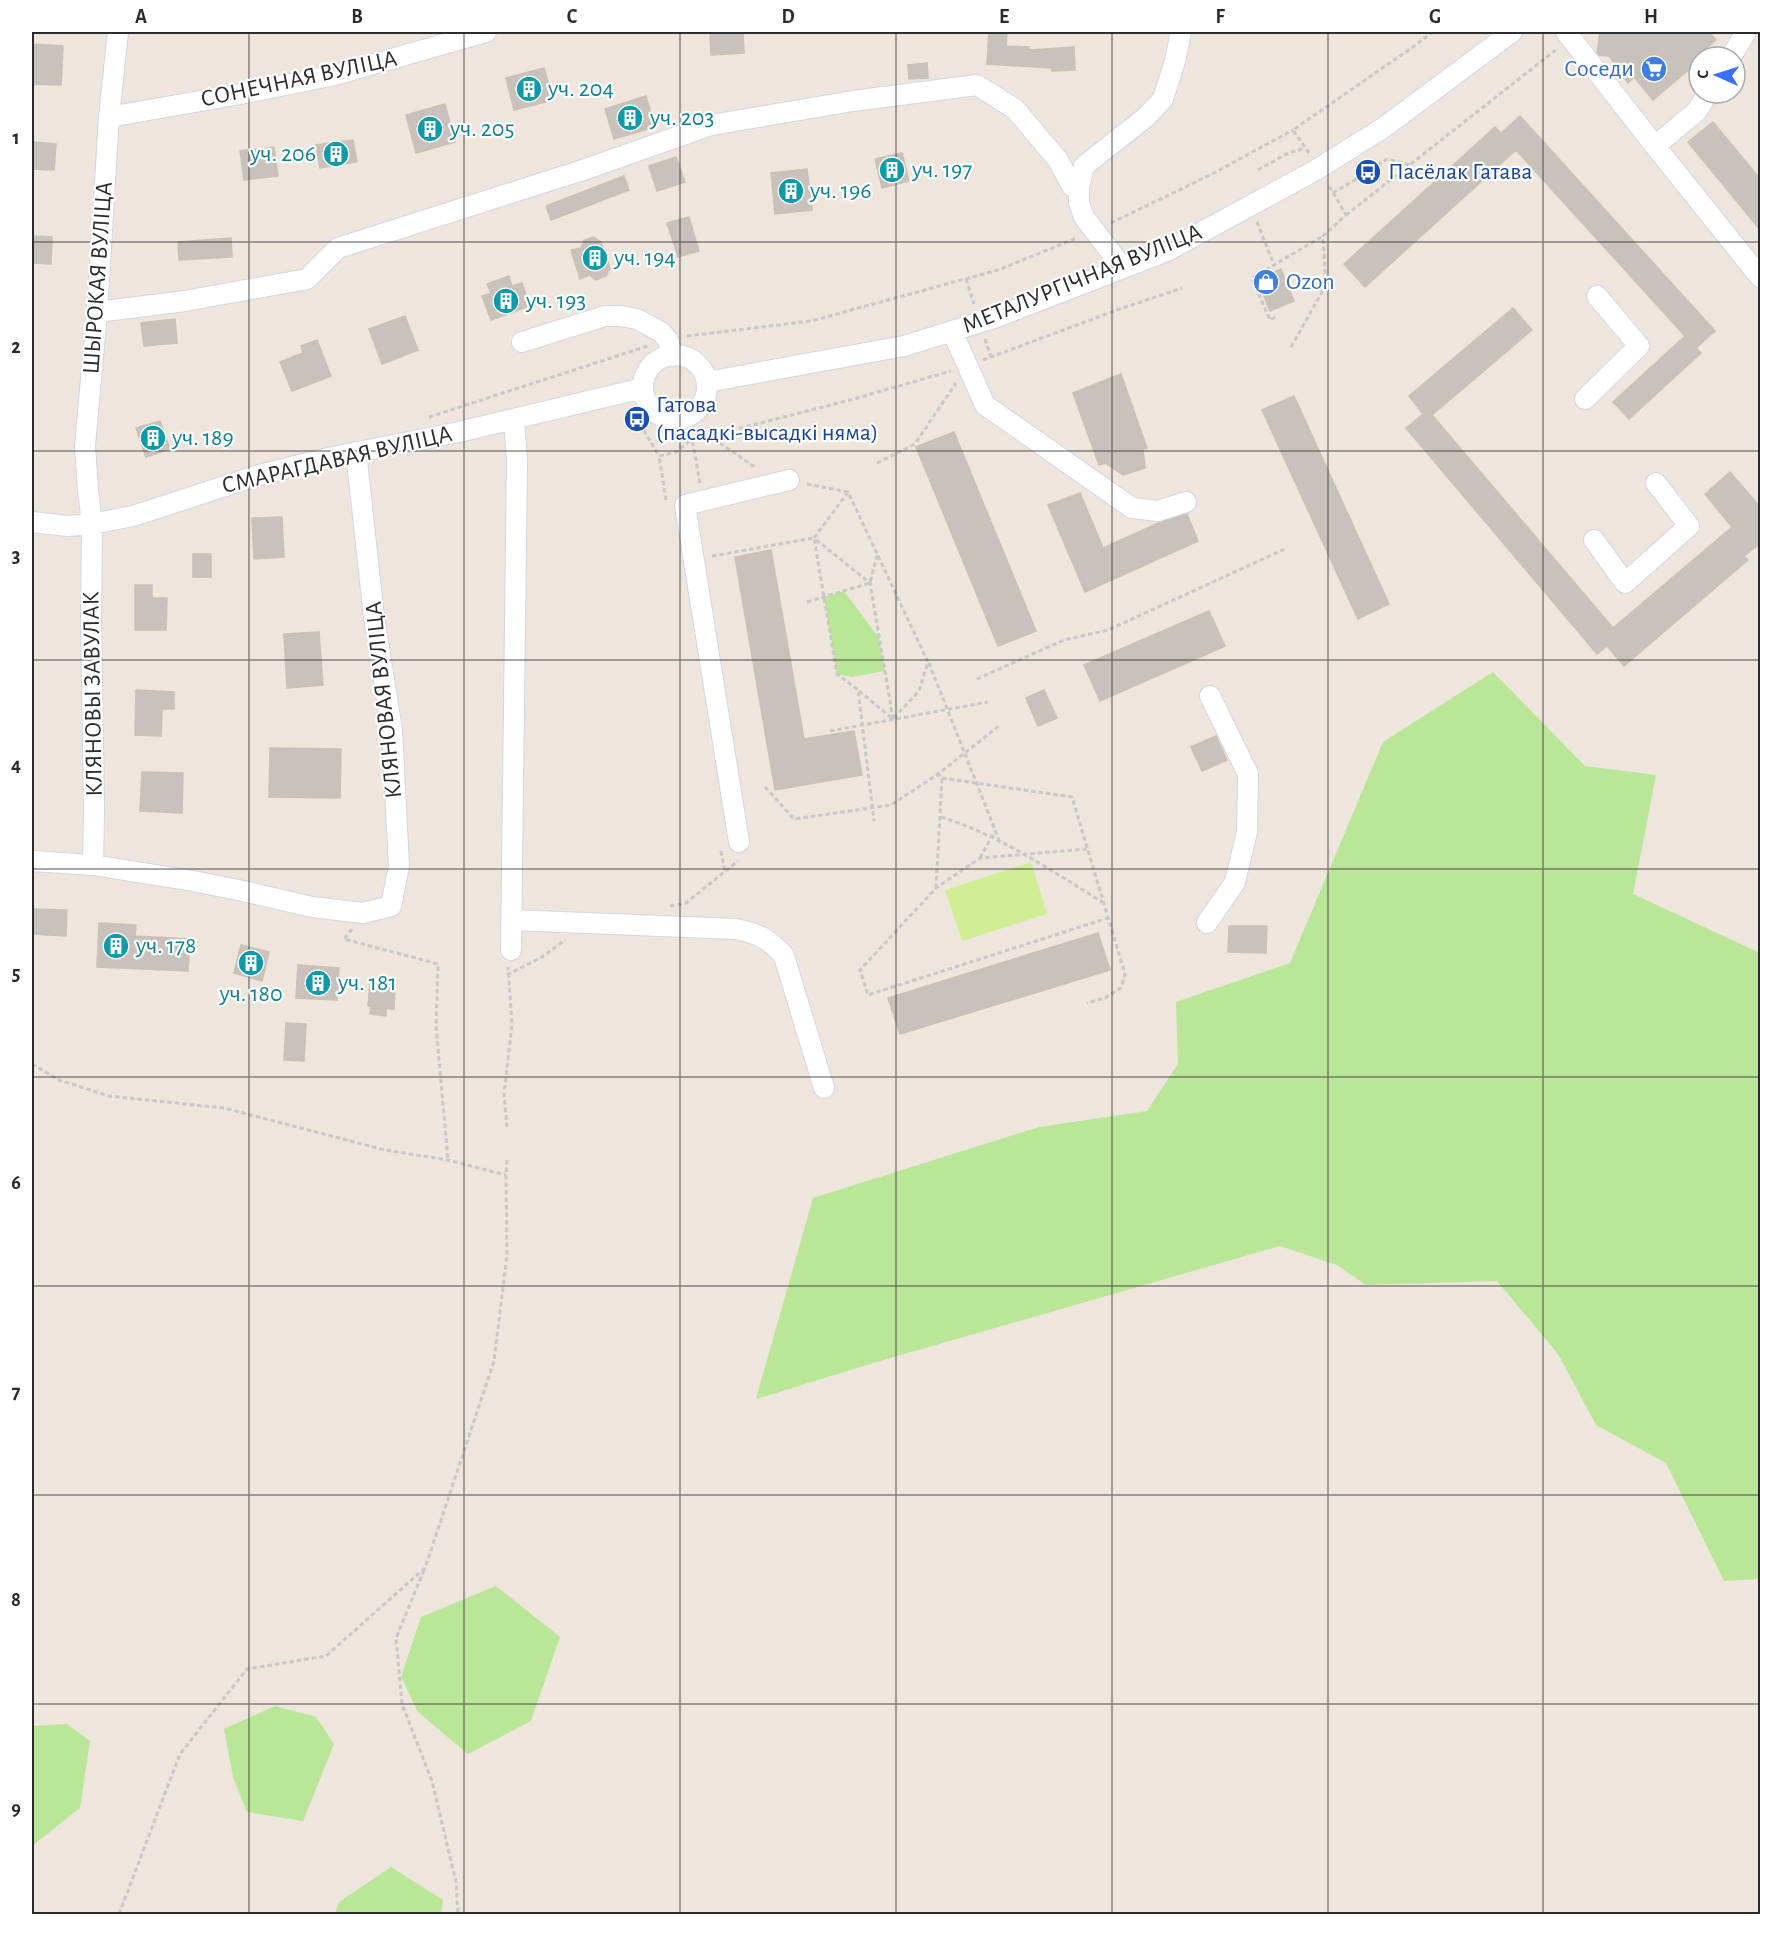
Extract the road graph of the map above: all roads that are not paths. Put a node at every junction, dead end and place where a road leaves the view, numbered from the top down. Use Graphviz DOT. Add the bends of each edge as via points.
graph roads {
  1 [pos="118,32"];
  2 [pos="486,32"];
  3 [pos="1181,32"];
  4 [pos="1512,32"];
  5 [pos="1746,32"];
  6 [pos="1569,35"];
  7 [pos="1738,45"];
  8 [pos="1701,105"];
  9 [pos="109,117"];
  10 [pos="1655,146"];
  11 [pos="1079,187"];
  12 [pos="1123,268"];
  13 [pos="1761,277"];
  14 [pos="1597,296"];
  15 [pos="97,312"];
  16 [pos="952,331"];
  17 [pos="522,342"];
  18 [pos="670,348"];
  19 [pos="707,382"];
  20 [pos="646,397"];
  21 [pos="1585,399"];
  22 [pos="514,419"];
  23 [pos="356,452"];
  24 [pos="789,480"];
  25 [pos="1656,483"];
  26 [pos="1186,502"];
  27 [pos="32,522"];
  28 [pos="92,524"];
  29 [pos="1594,540"];
  30 [pos="1210,696"];
  31 [pos="739,842"];
  32 [pos="32,861"];
  33 [pos="93,865"];
  34 [pos="511,920"];
  35 [pos="1207,923"];
  36 [pos="510,950"];
  37 [pos="824,1088"];
  1 -- 9 [label="street, ШЫРОКАЯ ВУЛІЦА"];
  2 -- 9 [label="street, СОНЕЧНАЯ ВУЛІЦА" via="336,75"];
  3 -- 11 [label="street" via="1162,99 1146,117 1084,166"];
  4 -- 12 [label="street, МЕТАЛУРГІЧНАЯ ВУЛІЦА" via="1383,128 1316,170 1167,251"];
  5 -- 7 [label="street"];
  6 -- 10 [label="street"];
  8 -- 10 [label="street"];
  9 -- 15 [label="street, ШЫРОКАЯ ВУЛІЦА"];
  10 -- 13 [label="street"];
  11 -- 12 [label="street" via="1078,203 1084,217"];
  11 -- 15 [label="street" via="1072,186 1058,160 1015,110 977,85 864,99 711,125 338,248 307,279"];
  12 -- 16 [label="street, МЕТАЛУРГІЧНАЯ ВУЛІЦА"];
  14 -- 21 [label="street" via="1639,346"];
  15 -- 28 [label="street, ШЫРОКАЯ ВУЛІЦА" via="85,446"];
  16 -- 19 [label="street, МЕТАЛУРГІЧНАЯ ВУЛІЦА" via="904,346"];
  16 -- 26 [label="street" via="986,405 1132,508 1158,511"];
  17 -- 18 [label="street" via="605,316 621,316 650,325"];
  18 -- 19 [label="street" via="695,362"];
  18 -- 20 [label="street" via="649,370"];
  19 -- 20 [label="street" via="703,402 688,417 674,420 660,416"];
  20 -- 22 [label="street, СМАРАГДАВАЯ ВУЛІЦА"];
  22 -- 23 [label="street, СМАРАГДАВАЯ ВУЛІЦА"];
  22 -- 34 [label="street" via="517,461"];
  23 -- 28 [label="street, СМАРАГДАВАЯ ВУЛІЦА" via="259,475 133,516"];
  23 -- 33 [label="street, КЛЯНОВАЯ ВУЛІЦА" via="374,617 392,730 399,866 391,906 363,913 312,908 213,885"];
  24 -- 31 [label="street" via="685,505"];
  25 -- 29 [label="street" via="1689,526 1625,583"];
  27 -- 28 [label="street, СМАРАГДАВАЯ ВУЛІЦА"];
  28 -- 33 [label="street, КЛЯНОВЫ ЗАВУЛАК"];
  30 -- 35 [label="street" via="1248,774 1247,832 1236,882"];
  32 -- 33 [label="street, КЛЯНОВАЯ ВУЛІЦА"];
  34 -- 36 [label="street"];
  34 -- 37 [label="street" via="736,929 759,934 784,956"];
}
